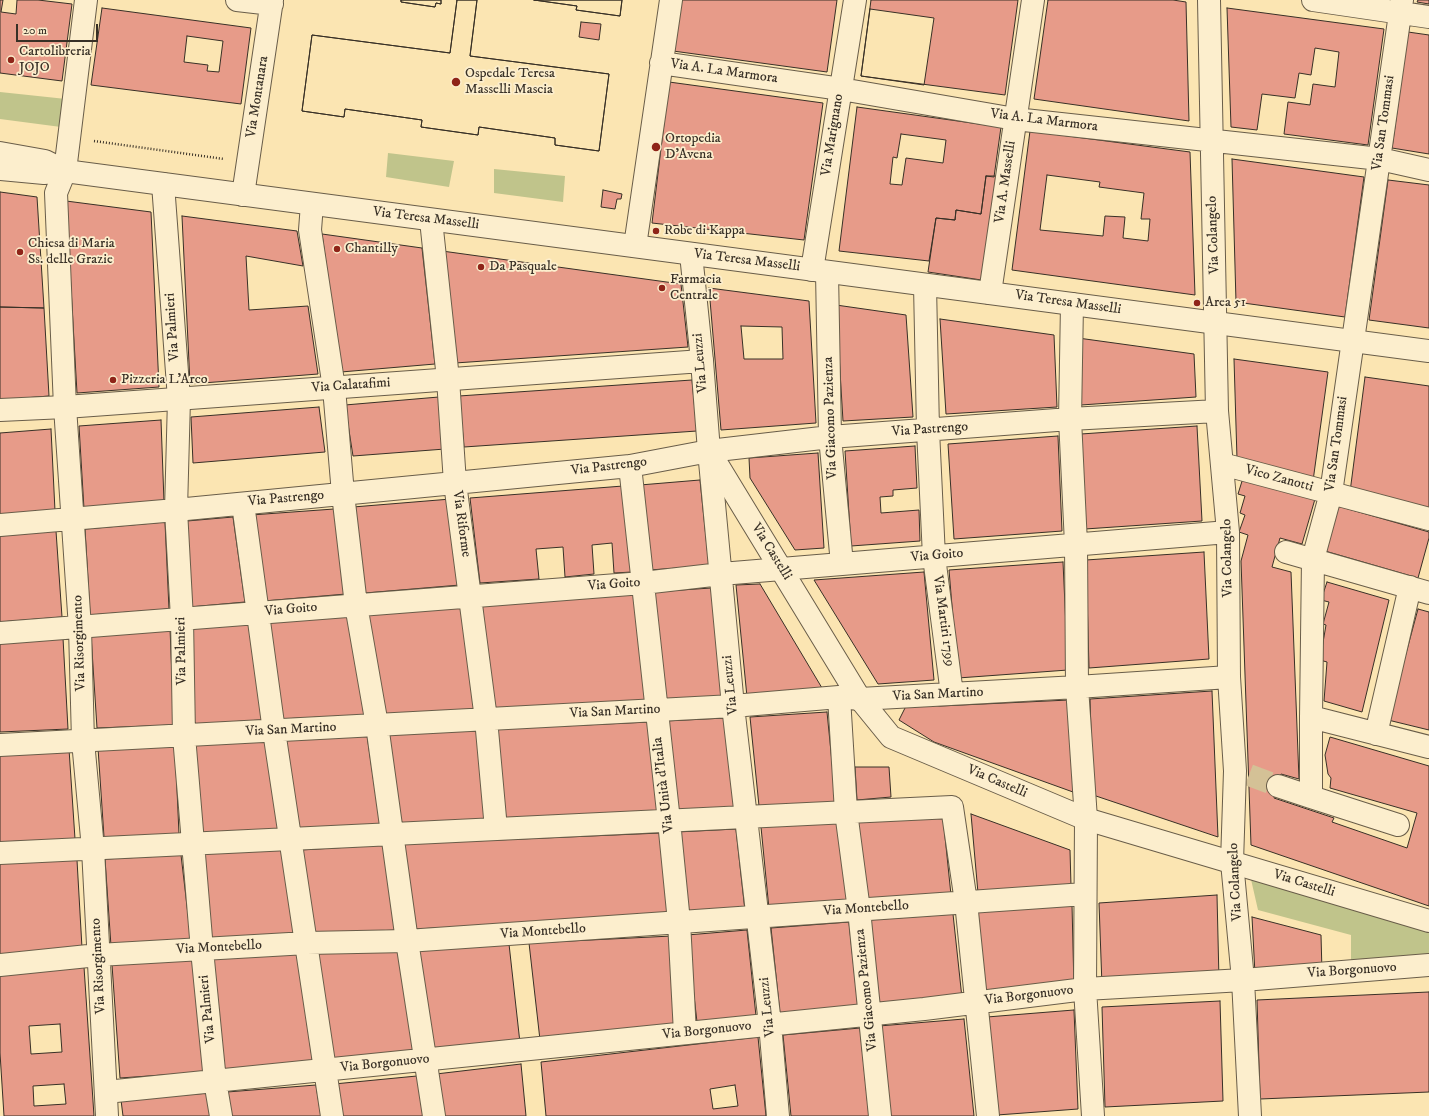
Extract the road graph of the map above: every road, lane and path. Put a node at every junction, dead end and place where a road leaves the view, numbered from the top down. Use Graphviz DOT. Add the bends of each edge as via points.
graph roads {
  1 [pos="86,0"];
  2 [pos="237,0"];
  3 [pos="671,0"];
  4 [pos="854,0"];
  5 [pos="1033,0"];
  6 [pos="1209,0"];
  7 [pos="1313,0"];
  8 [pos="272,2"];
  9 [pos="1401,6"];
  10 [pos="1429,17"];
  11 [pos="661,63"];
  12 [pos="841,89"];
  13 [pos="1015,119"];
  14 [pos="1211,140"];
  15 [pos="0,153"];
  16 [pos="1380,159"];
  17 [pos="0,169"];
  18 [pos="65,170"];
  19 [pos="1429,170"];
  20 [pos="163,184"];
  21 [pos="243,195"];
  22 [pos="312,204"];
  23 [pos="430,220"];
  24 [pos="635,246"];
  25 [pos="691,254"];
  26 [pos="820,271"];
  27 [pos="925,285"];
  28 [pos="990,293"];
  29 [pos="1072,304"];
  30 [pos="1216,323"];
  31 [pos="1352,340"];
  32 [pos="1429,351"];
  33 [pos="702,361"];
  34 [pos="448,379"];
  35 [pos="334,388"];
  36 [pos="179,399"];
  37 [pos="65,407"];
  38 [pos="0,410"];
  39 [pos="1218,411"];
  40 [pos="1070,419"];
  41 [pos="928,430"];
  42 [pos="830,437"];
  43 [pos="709,451"];
  44 [pos="1222,464"];
  45 [pos="630,466"];
  46 [pos="455,483"];
  47 [pos="1331,493"];
  48 [pos="343,494"];
  49 [pos="243,504"];
  50 [pos="176,510"];
  51 [pos="1429,519"];
  52 [pos="73,520"];
  53 [pos="0,525"];
  54 [pos="1228,532"];
  55 [pos="1076,544"];
  56 [pos="1286,552"];
  57 [pos="934,556"];
  58 [pos="1314,559"];
  59 [pos="842,564"];
  60 [pos="782,569"];
  61 [pos="721,574"];
  62 [pos="643,583"];
  63 [pos="1420,590"];
  64 [pos="471,595"];
  65 [pos="356,605"];
  66 [pos="259,613"];
  67 [pos="182,620"];
  68 [pos="80,628"];
  69 [pos="0,634"];
  70 [pos="1229,677"];
  71 [pos="1077,687"];
  72 [pos="952,694"];
  73 [pos="838,697"];
  74 [pos="860,699"];
  75 [pos="733,706"];
  76 [pos="656,710"];
  77 [pos="1311,717"];
  78 [pos="486,719"];
  79 [pos="377,725"];
  80 [pos="274,731"];
  81 [pos="1376,734"];
  82 [pos="184,736"];
  83 [pos="83,741"];
  84 [pos="0,745"];
  85 [pos="1429,747"];
  86 [pos="1278,786"];
  87 [pos="1311,797"];
  88 [pos="846,812"];
  89 [pos="746,817"];
  90 [pos="1086,819"];
  91 [pos="669,820"];
  92 [pos="1398,826"];
  93 [pos="496,829"];
  94 [pos="392,834"];
  95 [pos="292,839"];
  96 [pos="193,844"];
  97 [pos="93,849"];
  98 [pos="0,853"];
  99 [pos="1232,862"];
  100 [pos="1085,894"];
  101 [pos="966,902"];
  102 [pos="859,910"];
  103 [pos="758,917"];
  104 [pos="1429,921"];
  105 [pos="679,922"];
  106 [pos="407,941"];
  107 [pos="307,943"];
  108 [pos="202,950"];
  109 [pos="98,954"];
  110 [pos="0,965"];
  111 [pos="1429,966"];
  112 [pos="1243,980"];
  113 [pos="1086,989"];
  114 [pos="976,1002"];
  115 [pos="869,1014"];
  116 [pos="770,1024"];
  117 [pos="685,1033"];
  118 [pos="425,1060"];
  119 [pos="326,1070"];
  120 [pos="215,1081"];
  121 [pos="106,1092"];
  122 [pos="107,1116"];
  123 [pos="221,1116"];
  124 [pos="332,1116"];
  125 [pos="434,1116"];
  126 [pos="778,1116"];
  127 [pos="880,1116"];
  128 [pos="988,1116"];
  129 [pos="1093,1116"];
  130 [pos="1250,1116"];
  1 -- 18 [label="street, Via Risorgimento"];
  2 -- 8 [label="street"];
  3 -- 11 [label="street"];
  4 -- 12 [label="street, Via Marignano"];
  5 -- 13 [label="street, Via A. Masselli"];
  6 -- 14 [label="street, Via Colangelo"];
  7 -- 9 [label="street"];
  8 -- 21 [label="street, Via Montanara"];
  9 -- 10 [label="street"];
  9 -- 16 [label="street, Via San Tommasi"];
  11 -- 12 [label="street, Via A. La Marmora"];
  11 -- 24 [label="street"];
  12 -- 13 [label="street, Via A. La Marmora"];
  12 -- 26 [label="street, Via Marignano"];
  13 -- 14 [label="street, Via A. La Marmora"];
  13 -- 28 [label="street, Via A. Masselli"];
  14 -- 16 [label="street, Via A. La Marmora"];
  14 -- 30 [label="street, Via Colangelo"];
  15 -- 18 [label="street, Via Teresa Masselli" via="45,161"];
  16 -- 19 [label="street, Via A. La Marmora"];
  16 -- 31 [label="street, Via San Tommasi"];
  17 -- 18 [label="street, Via Teresa Masselli" via="44,173"];
  18 -- 20 [label="street, Via Teresa Masselli"];
  18 -- 37 [label="street, Via Risorgimento" via="56,193"];
  20 -- 21 [label="street, Via Teresa Masselli"];
  20 -- 36 [label="street, Via Palmieri"];
  21 -- 22 [label="street, Via Teresa Masselli"];
  22 -- 23 [label="street, Via Teresa Masselli"];
  22 -- 35 [label="street" via="310,230"];
  23 -- 24 [label="street, Via Teresa Masselli"];
  23 -- 34 [label="street, Via Riforme"];
  24 -- 25 [label="street, Via Teresa Masselli"];
  25 -- 26 [label="street, Via Teresa Masselli"];
  25 -- 33 [label="street, Via Leuzzi"];
  26 -- 27 [label="street, Via Teresa Masselli"];
  26 -- 42 [label="street, Via Giacomo Pazienza"];
  27 -- 28 [label="street, Via Teresa Masselli"];
  27 -- 41 [label="street, Via Martiri 1799"];
  28 -- 29 [label="street, Via Teresa Masselli"];
  29 -- 30 [label="street, Via Teresa Masselli"];
  29 -- 40 [label="street"];
  30 -- 31 [label="street, Via Teresa Masselli"];
  30 -- 39 [label="street, Via Colangelo"];
  31 -- 32 [label="street, Via Teresa Masselli"];
  31 -- 47 [label="street, Via San Tommasi"];
  33 -- 34 [label="street, Via Calatafimi"];
  33 -- 43 [label="street, Via Leuzzi"];
  34 -- 35 [label="street, Via Calatafimi"];
  34 -- 46 [label="street, Via Riforme"];
  35 -- 36 [label="street, Via Calatafimi"];
  35 -- 48 [label="street"];
  36 -- 37 [label="street, Via Calatafimi"];
  36 -- 50 [label="street, Via Palmieri"];
  37 -- 38 [label="street, Via Calatafimi"];
  37 -- 52 [label="street, Via Risorgimento"];
  39 -- 40 [label="street, Via Pastrengo"];
  39 -- 44 [label="street, Via Colangelo"];
  40 -- 41 [label="street, Via Pastrengo"];
  40 -- 55 [label="street"];
  41 -- 42 [label="street, Via Pastrengo"];
  41 -- 57 [label="street, Via Martiri 1799"];
  42 -- 43 [label="street, Via Pastrengo"];
  42 -- 59 [label="street, Via Giacomo Pazienza"];
  43 -- 45 [label="street, Via Pastrengo"];
  43 -- 60 [label="street, Via Castelli"];
  43 -- 61 [label="street, Via Leuzzi"];
  44 -- 47 [label="street, Vico Zanotti"];
  44 -- 54 [label="street, Via Colangelo"];
  45 -- 46 [label="street, Via Pastrengo"];
  45 -- 62 [label="street, Via Unità d'Italia"];
  46 -- 48 [label="street, Via Pastrengo"];
  46 -- 64 [label="street, Via Riforme"];
  47 -- 51 [label="street, Vico Zanotti"];
  47 -- 58 [label="street, Via San Tommasi"];
  48 -- 49 [label="street, Via Pastrengo"];
  48 -- 65 [label="street"];
  49 -- 50 [label="street, Via Pastrengo"];
  49 -- 66 [label="street"];
  50 -- 52 [label="street, Via Pastrengo"];
  50 -- 67 [label="street, Via Palmieri"];
  52 -- 53 [label="street, Via Pastrengo"];
  52 -- 68 [label="street, Via Risorgimento"];
  54 -- 55 [label="street, Via Goito"];
  54 -- 70 [label="street, Via Colangelo"];
  55 -- 57 [label="street, Via Goito"];
  55 -- 71 [label="street"];
  56 -- 58 [label="street"];
  57 -- 59 [label="street, Via Goito"];
  57 -- 72 [label="street, Via Martiri 1799"];
  58 -- 63 [label="street"];
  58 -- 77 [label="street, Via San Tommasi"];
  59 -- 60 [label="street, Via Goito"];
  60 -- 61 [label="street, Via Goito"];
  60 -- 74 [label="street, Via Castelli"];
  61 -- 62 [label="street, Via Goito"];
  61 -- 75 [label="street, Via Leuzzi"];
  62 -- 64 [label="street, Via Goito"];
  62 -- 76 [label="street, Via Unità d'Italia"];
  63 -- 81 [label="street"];
  64 -- 65 [label="street, Via Goito"];
  64 -- 78 [label="street, Via Riforme"];
  65 -- 66 [label="street, Via Goito"];
  65 -- 79 [label="street"];
  66 -- 67 [label="street, Via Goito"];
  66 -- 80 [label="street"];
  67 -- 68 [label="street, Via Goito"];
  67 -- 82 [label="street, Via Palmieri"];
  68 -- 69 [label="street, Via Goito"];
  68 -- 83 [label="street, Via Risorgimento"];
  70 -- 71 [label="street, Via San Martino"];
  70 -- 99 [label="street, Via Colangelo" via="1242,773"];
  71 -- 72 [label="street, Via San Martino"];
  71 -- 90 [label="street"];
  72 -- 74 [label="street, Via San Martino"];
  73 -- 74 [label="street, Via San Martino"];
  73 -- 75 [label="street, Via San Martino"];
  73 -- 88 [label="street, Via Giacomo Pazienza"];
  74 -- 90 [label="street, Via Castelli" via="891,737"];
  75 -- 76 [label="street, Via San Martino"];
  75 -- 89 [label="street, Via Leuzzi"];
  76 -- 78 [label="street, Via San Martino"];
  76 -- 91 [label="street, Via Unità d'Italia"];
  77 -- 81 [label="street"];
  77 -- 87 [label="street, Via San Tommasi"];
  78 -- 79 [label="street, Via San Martino"];
  78 -- 93 [label="street, Via Riforme"];
  79 -- 80 [label="street, Via San Martino"];
  79 -- 94 [label="street"];
  80 -- 82 [label="street, Via San Martino"];
  80 -- 95 [label="street"];
  81 -- 85 [label="street"];
  82 -- 83 [label="street, Via San Martino"];
  82 -- 96 [label="street, Via Palmieri"];
  83 -- 84 [label="street, Via San Martino"];
  83 -- 97 [label="street, Via Risorgimento"];
  86 -- 87 [label="street"];
  87 -- 92 [label="street"];
  88 -- 89 [label="street"];
  88 -- 101 [label="street" via="952,807"];
  88 -- 102 [label="street, Via Giacomo Pazienza"];
  89 -- 91 [label="street"];
  89 -- 103 [label="street, Via Leuzzi"];
  90 -- 99 [label="street, Via Castelli"];
  90 -- 100 [label="street"];
  91 -- 93 [label="street"];
  91 -- 105 [label="street, Via Unità d'Italia"];
  93 -- 94 [label="street"];
  94 -- 95 [label="street"];
  94 -- 106 [label="street"];
  95 -- 96 [label="street"];
  95 -- 107 [label="street"];
  96 -- 97 [label="street"];
  96 -- 108 [label="street, Via Palmieri"];
  97 -- 98 [label="street"];
  97 -- 109 [label="street, Via Risorgimento"];
  99 -- 104 [label="street, Via Castelli"];
  99 -- 112 [label="street, Via Colangelo"];
  100 -- 101 [label="street, Via Montebello"];
  100 -- 113 [label="street"];
  101 -- 102 [label="street, Via Montebello"];
  101 -- 114 [label="street"];
  102 -- 103 [label="street, Via Montebello"];
  102 -- 115 [label="street, Via Giacomo Pazienza"];
  103 -- 105 [label="street, Via Montebello"];
  103 -- 116 [label="street, Via Leuzzi"];
  105 -- 106 [label="street, Via Montebello"];
  105 -- 117 [label="street, Via Unità d'Italia"];
  106 -- 107 [label="street, Via Montebello"];
  106 -- 118 [label="street"];
  107 -- 108 [label="street, Via Montebello"];
  107 -- 119 [label="street"];
  108 -- 109 [label="street, Via Montebello"];
  108 -- 120 [label="street, Via Palmieri"];
  109 -- 110 [label="street, Via Montebello"];
  109 -- 121 [label="street, Via Risorgimento"];
  111 -- 112 [label="street, Via Borgonuovo"];
  112 -- 113 [label="street, Via Borgonuovo"];
  112 -- 130 [label="street, Via Colangelo"];
  113 -- 114 [label="street, Via Borgonuovo"];
  113 -- 129 [label="street"];
  114 -- 115 [label="street, Via Borgonuovo"];
  114 -- 128 [label="street"];
  115 -- 116 [label="street, Via Borgonuovo"];
  115 -- 127 [label="street, Via Giacomo Pazienza"];
  116 -- 117 [label="street, Via Borgonuovo"];
  116 -- 126 [label="street, Via Leuzzi"];
  117 -- 118 [label="street, Via Borgonuovo"];
  118 -- 119 [label="street, Via Borgonuovo"];
  118 -- 125 [label="street"];
  119 -- 120 [label="street, Via Borgonuovo"];
  119 -- 124 [label="street"];
  120 -- 121 [label="street, Via Borgonuovo"];
  120 -- 123 [label="street, Via Palmieri"];
  121 -- 122 [label="street, Via Risorgimento"];
}
